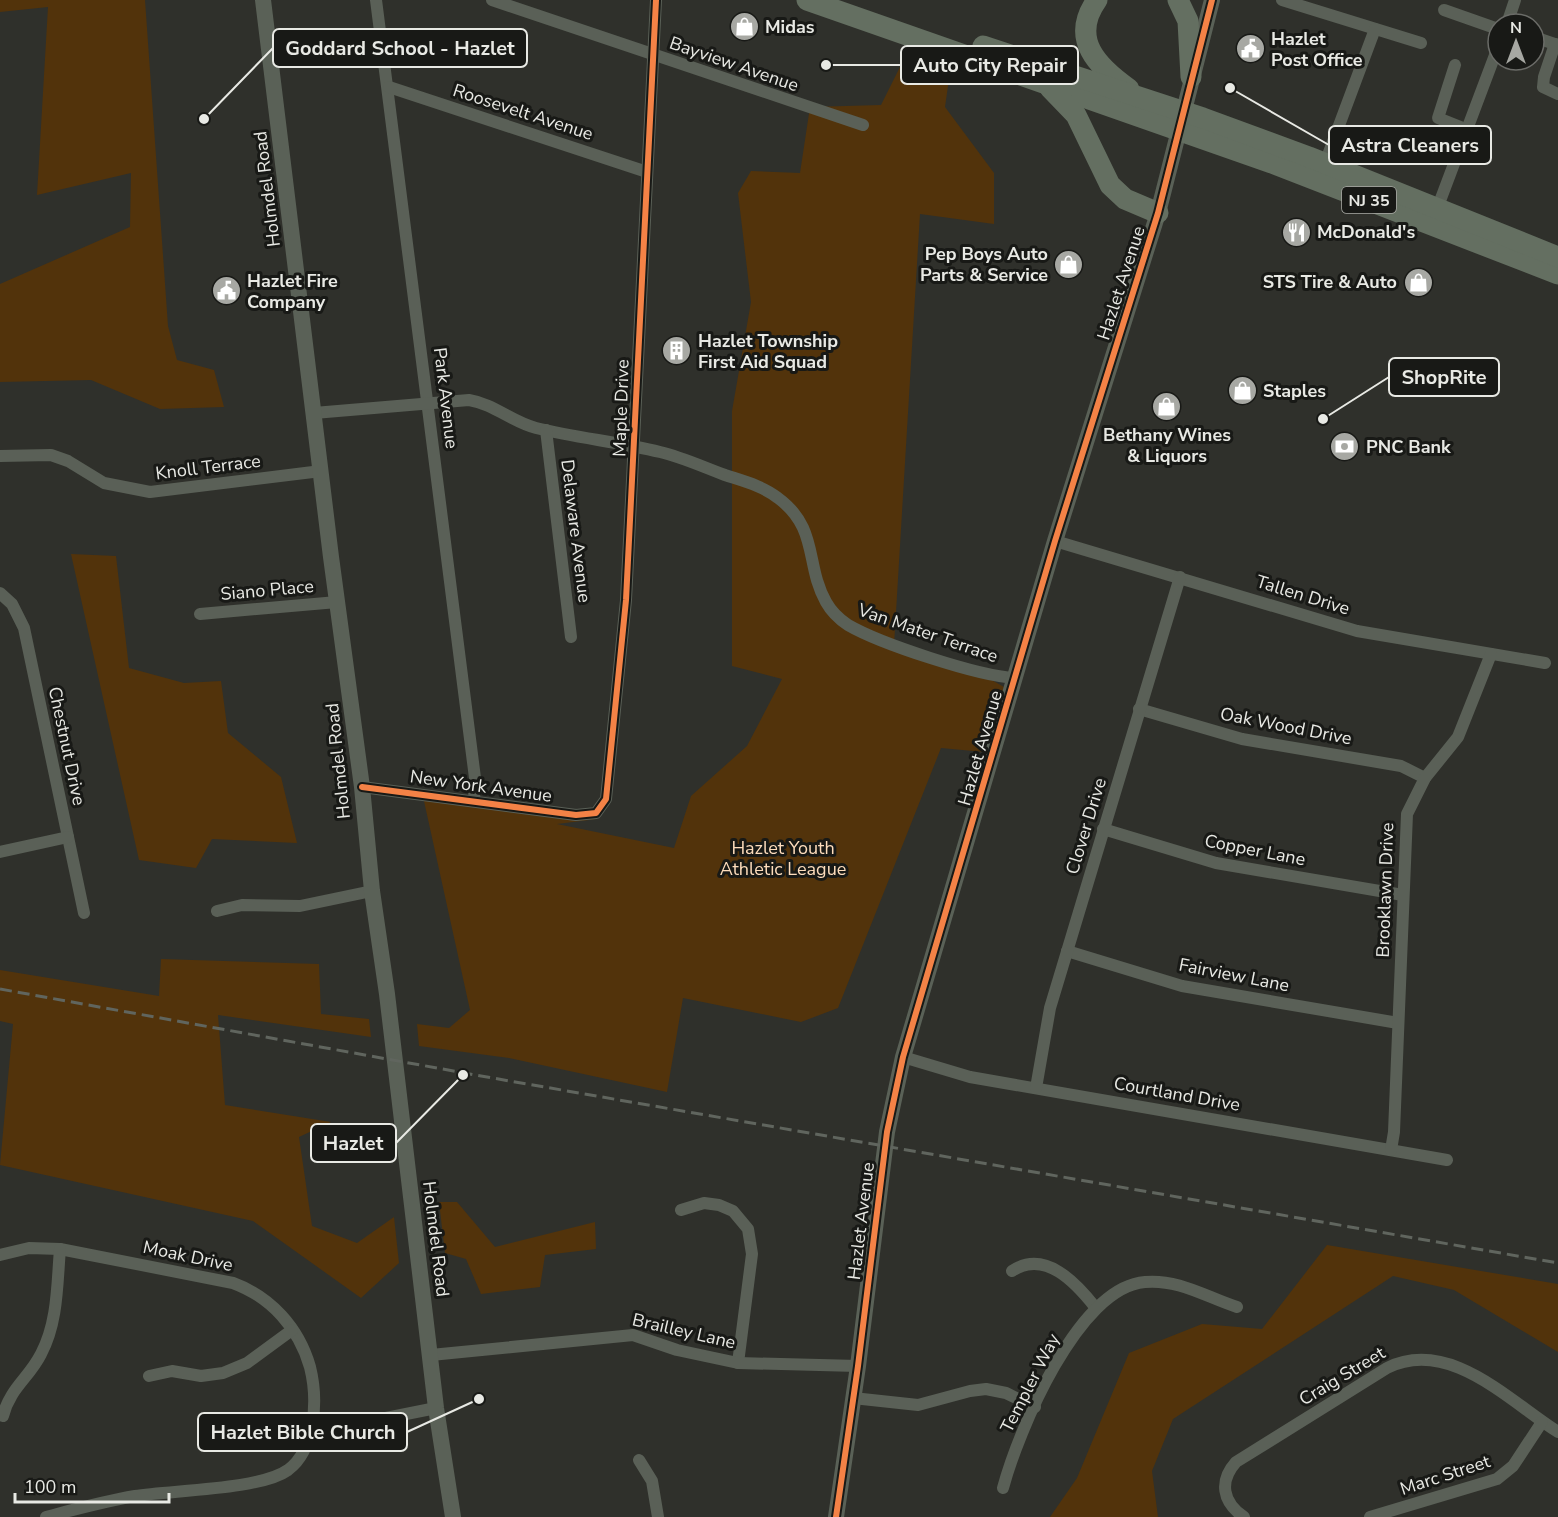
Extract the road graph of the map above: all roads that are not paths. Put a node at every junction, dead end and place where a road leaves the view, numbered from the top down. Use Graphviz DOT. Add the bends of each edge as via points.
graph roads {
  1 [pos="263,0"];
  2 [pos="376,0"];
  3 [pos="492,0"];
  4 [pos="656,0"];
  5 [pos="807,0"];
  6 [pos="846,0"];
  7 [pos="1098,0"];
  8 [pos="1178,0"];
  9 [pos="1212,0"];
  10 [pos="1282,0"];
  11 [pos="1444,10"];
  12 [pos="1486,25"];
  13 [pos="1375,29"];
  14 [pos="1421,44"];
  15 [pos="1556,45"];
  16 [pos="653,56"];
  17 [pos="1455,65"];
  18 [pos="1489,72"];
  19 [pos="1191,77"];
  20 [pos="1047,85"];
  21 [pos="388,87"];
  22 [pos="1558,94"];
  23 [pos="1139,97"];
  24 [pos="1180,120"];
  25 [pos="863,125"];
  26 [pos="1468,130"];
  27 [pos="1325,163"];
  28 [pos="647,172"];
  29 [pos="1437,209"];
  30 [pos="1158,213"];
  31 [pos="1558,257"];
  32 [pos="1558,274"];
  33 [pos="428,402"];
  34 [pos="314,413"];
  35 [pos="546,430"];
  36 [pos="634,447"];
  37 [pos="0,456"];
  38 [pos="321,471"];
  39 [pos="1056,541"];
  40 [pos="1180,577"];
  41 [pos="0,593"];
  42 [pos="337,602"];
  43 [pos="200,614"];
  44 [pos="571,637"];
  45 [pos="1491,654"];
  46 [pos="1545,663"];
  47 [pos="1015,678"];
  48 [pos="1139,709"];
  49 [pos="1425,778"];
  50 [pos="362,787"];
  51 [pos="474,801"];
  52 [pos="596,813"];
  53 [pos="1103,829"];
  54 [pos="68,837"];
  55 [pos="0,852"];
  56 [pos="372,891"];
  57 [pos="1403,895"];
  58 [pos="218,911"];
  59 [pos="84,913"];
  60 [pos="1067,951"];
  61 [pos="1398,1023"];
  62 [pos="903,1057"];
  63 [pos="1036,1088"];
  64 [pos="1391,1150"];
  65 [pos="1447,1160"];
  66 [pos="681,1210"];
  67 [pos="60,1249"];
  68 [pos="0,1255"];
  69 [pos="1012,1271"];
  70 [pos="1095,1307"];
  71 [pos="1237,1307"];
  72 [pos="292,1330"];
  73 [pos="431,1355"];
  74 [pos="738,1363"];
  75 [pos="858,1366"];
  76 [pos="149,1376"];
  77 [pos="853,1398"];
  78 [pos="1035,1407"];
  79 [pos="436,1408"];
  80 [pos="3,1416"];
  81 [pos="312,1422"];
  82 [pos="1542,1422"];
  83 [pos="1558,1432"];
  84 [pos="639,1460"];
  85 [pos="1004,1488"];
  86 [pos="46,1517"];
  87 [pos="453,1517"];
  88 [pos="658,1517"];
  89 [pos="836,1517"];
  90 [pos="1244,1517"];
  91 [pos="1370,1517"];
  1 -- 34 [label="street, Holmdel Road"];
  2 -- 21 [label="street, Park Avenue"];
  3 -- 16 [label="street, Bayview Avenue"];
  4 -- 16 [label="street, Maple Drive"];
  5 -- 20 [label="highway, NJ 35"];
  6 -- 23 [label="highway, NJ 35"];
  7 -- 23 [label="highway" via="1087,23 1092,55 1104,70"];
  8 -- 19 [label="highway" via="1188,21"];
  9 -- 19 [label="street, Hazlet Avenue"];
  10 -- 13 [label="street"];
  11 -- 12 [label="street"];
  13 -- 14 [label="street"];
  13 -- 27 [label="street"];
  15 -- 22 [label="street" via="1543,87"];
  16 -- 25 [label="street, Bayview Avenue"];
  16 -- 28 [label="street, Maple Drive"];
  17 -- 26 [label="street" via="1438,118"];
  18 -- 26 [label="street"];
  19 -- 24 [label="street, Hazlet Avenue"];
  20 -- 24 [label="highway, NJ 35"];
  20 -- 30 [label="highway" via="1076,115 1110,185 1125,199"];
  21 -- 28 [label="street, Roosevelt Avenue"];
  21 -- 33 [label="street, Park Avenue"];
  23 -- 24 [label="highway, NJ 35"];
  24 -- 27 [label="highway, NJ 35"];
  24 -- 30 [label="street, Hazlet Avenue"];
  24 -- 32 [label="highway, NJ 35"];
  26 -- 29 [label="street"];
  27 -- 29 [label="highway, NJ 35"];
  28 -- 36 [label="street, Maple Drive"];
  29 -- 31 [label="highway, NJ 35"];
  30 -- 39 [label="street, Hazlet Avenue"];
  33 -- 34 [label="street, Van Mater Terrace"];
  33 -- 35 [label="street, Van Mater Terrace" via="476,401"];
  33 -- 51 [label="street, Park Avenue" via="475,778"];
  34 -- 38 [label="street, Holmdel Road"];
  35 -- 36 [label="street, Van Mater Terrace"];
  35 -- 44 [label="street, Delaware Avenue"];
  36 -- 47 [label="street, Van Mater Terrace" via="752,484 783,501 806,532 825,601 847,624 991,676"];
  36 -- 52 [label="street, Maple Drive" via="626,600 608,787 606,799"];
  37 -- 38 [label="street, Knoll Terrace" via="51,455 104,483 150,492"];
  38 -- 42 [label="street, Holmdel Road"];
  39 -- 40 [label="street, Tallen Drive"];
  39 -- 47 [label="street, Hazlet Avenue"];
  40 -- 45 [label="street, Tallen Drive" via="1357,631"];
  40 -- 48 [label="street, Clover Drive"];
  41 -- 54 [label="street, Chestnut Drive" via="12,604 24,628"];
  42 -- 43 [label="street, Siano Place"];
  42 -- 50 [label="street, Holmdel Road"];
  45 -- 46 [label="street, Tallen Drive"];
  45 -- 49 [label="street, Brooklawn Drive" via="1458,737"];
  47 -- 62 [label="street, Hazlet Avenue"];
  48 -- 49 [label="street, Oak Wood Drive" via="1242,739 1401,766"];
  48 -- 53 [label="street, Clover Drive"];
  49 -- 57 [label="street, Brooklawn Drive" via="1407,814"];
  50 -- 51 [label="street, New York Avenue"];
  50 -- 56 [label="street, Holmdel Road"];
  51 -- 52 [label="street, New York Avenue" via="576,815"];
  53 -- 57 [label="street, Copper Lane" via="1216,863"];
  53 -- 60 [label="street, Clover Drive"];
  54 -- 55 [label="street"];
  54 -- 59 [label="street, Chestnut Drive"];
  56 -- 58 [label="street" via="300,906 242,905"];
  56 -- 73 [label="street, Holmdel Road"];
  57 -- 61 [label="street, Brooklawn Drive"];
  60 -- 61 [label="street, Fairview Lane" via="1182,986"];
  60 -- 63 [label="street, Clover Drive" via="1050,1008"];
  61 -- 64 [label="street, Brooklawn Drive"];
  62 -- 63 [label="street, Courtland Drive" via="970,1077"];
  62 -- 75 [label="street, Hazlet Avenue" via="887,1132"];
  63 -- 64 [label="street, Courtland Drive"];
  64 -- 65 [label="street, Courtland Drive"];
  66 -- 74 [label="street" via="704,1203 719,1205 733,1211 748,1229 752,1254"];
  67 -- 68 [label="street, Moak Drive" via="29,1248"];
  67 -- 72 [label="street, Moak Drive" via="233,1283 274,1307"];
  67 -- 80 [label="street" via="50,1333 35,1364 8,1399"];
  69 -- 70 [label="street" via="1034,1264 1053,1268 1073,1282"];
  70 -- 71 [label="street, Templer Way" via="1120,1288 1149,1282 1191,1288"];
  70 -- 78 [label="street, Templer Way" via="1064,1351"];
  72 -- 76 [label="street" via="247,1363 223,1373 201,1376 172,1371"];
  72 -- 81 [label="street, Moak Drive" via="311,1373"];
  73 -- 74 [label="street, Brailley Lane" via="633,1335 677,1350"];
  73 -- 79 [label="street, Holmdel Road"];
  74 -- 75 [label="street, Brailley Lane"];
  75 -- 77 [label="street, Hazlet Avenue"];
  77 -- 78 [label="street" via="918,1405 986,1389 1006,1393"];
  77 -- 89 [label="street, Hazlet Avenue"];
  78 -- 85 [label="street, Templer Way" via="1009,1466"];
  79 -- 81 [label="street" via="366,1422"];
  79 -- 87 [label="street, Holmdel Road"];
  81 -- 86 [label="street, Moak Drive" via="298,1460 273,1478 116,1499"];
  82 -- 83 [label="street, Craig Street"];
  82 -- 90 [label="street, Craig Street" via="1451,1363 1425,1358 1395,1364 1236,1462 1229,1470 1224,1488 1228,1503"];
  82 -- 91 [label="street, Marc Street" via="1513,1466 1497,1479"];
  84 -- 88 [label="street" via="652,1481"];
}
